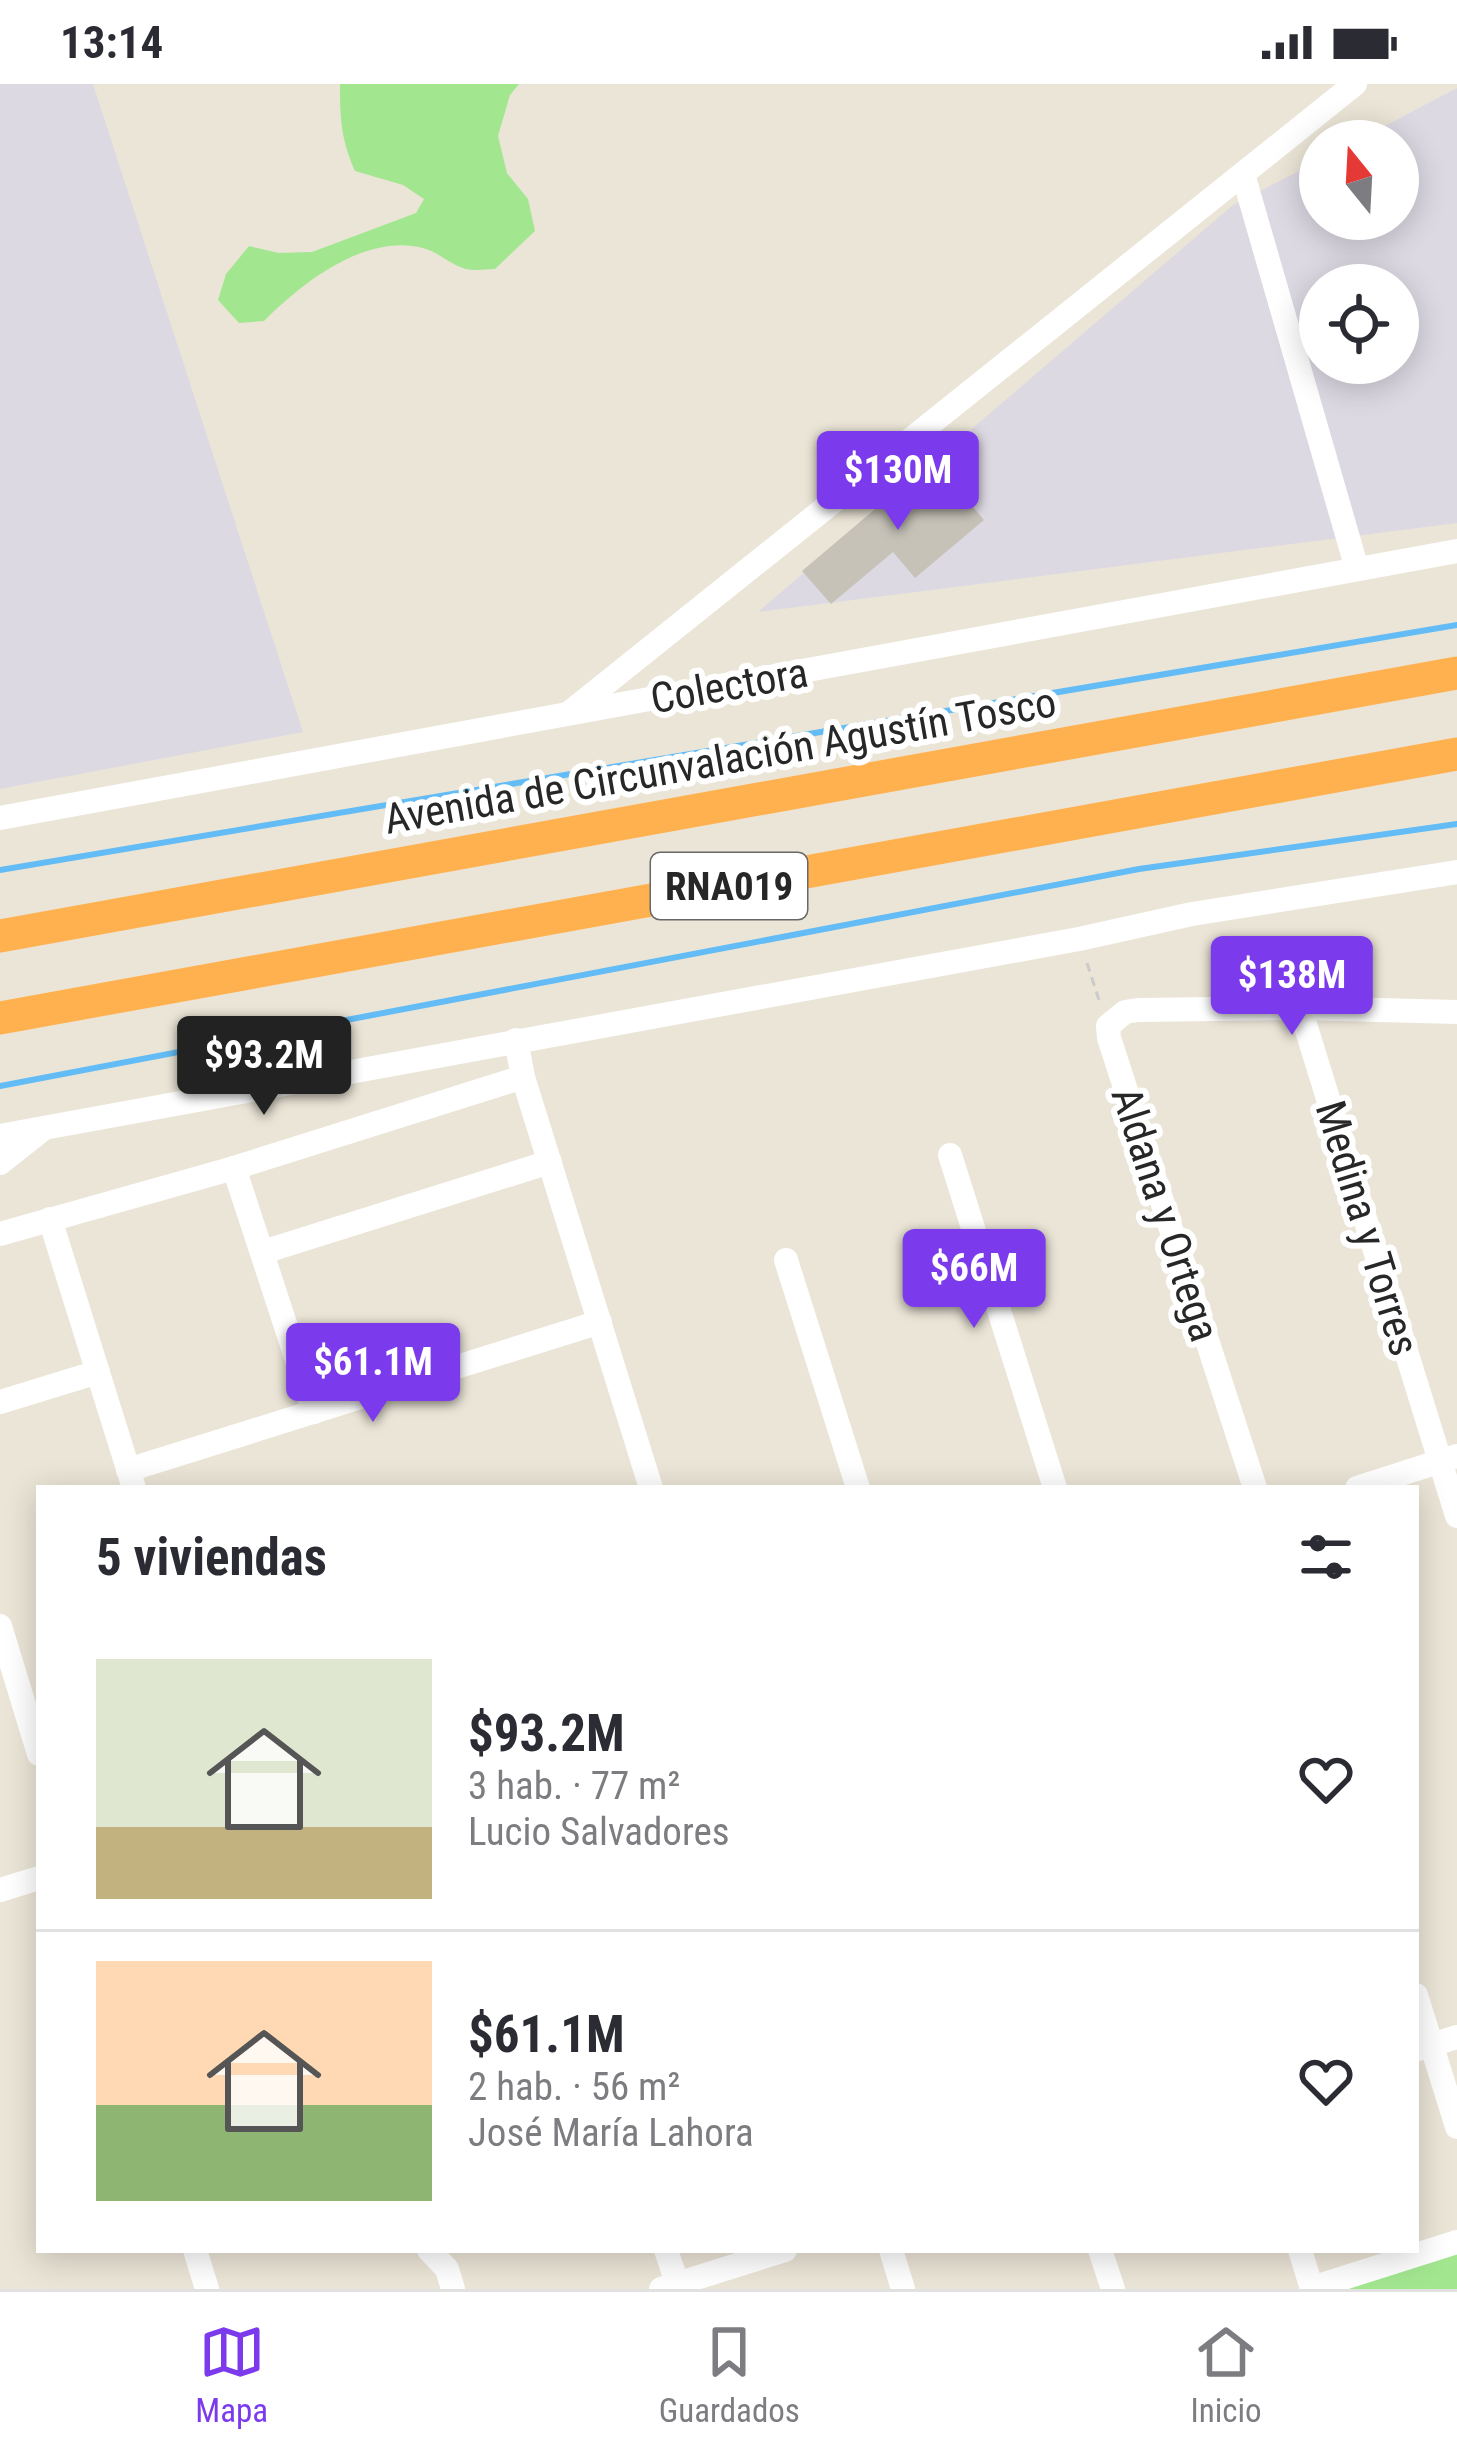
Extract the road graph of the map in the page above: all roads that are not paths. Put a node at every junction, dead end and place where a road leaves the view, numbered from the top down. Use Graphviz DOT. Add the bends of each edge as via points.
graph roads {
  1 [pos="1355,84"];
  2 [pos="1243,174"];
  3 [pos="1457,551"];
  4 [pos="1357,569"];
  5 [pos="1457,674"];
  6 [pos="567,714"];
  7 [pos="1457,754"];
  8 [pos="0,818"];
  9 [pos="1457,872"];
  10 [pos="0,936"];
  11 [pos="154,991"];
  12 [pos="1300,1008"];
  13 [pos="1457,1012"];
  14 [pos="0,1018"];
  15 [pos="0,1034"];
  16 [pos="516,1040"];
  17 [pos="523,1077"];
  18 [pos="45,1127"];
  19 [pos="0,1136"];
  20 [pos="950,1155"];
  21 [pos="550,1162"];
  22 [pos="0,1163"];
  23 [pos="234,1168"];
  24 [pos="50,1219"];
  25 [pos="0,1234"];
  26 [pos="262,1252"];
  27 [pos="786,1260"];
  28 [pos="600,1322"];
  29 [pos="98,1372"];
  30 [pos="0,1402"];
  31 [pos="314,1412"];
  32 [pos="1448,1459"];
  33 [pos="131,1479"];
  34 [pos="650,1485"];
  35 [pos="857,1485"];
  36 [pos="1054,1485"];
  37 [pos="1254,1485"];
  38 [pos="1366,1485"];
  39 [pos="1457,1516"];
  40 [pos="0,1626"];
  41 [pos="36,1744"];
  42 [pos="36,1879"];
  43 [pos="0,1890"];
  44 [pos="1419,2015"];
  45 [pos="1457,2037"];
  46 [pos="1424,2048"];
  47 [pos="1457,2126"];
  48 [pos="1457,2242"];
  49 [pos="196,2253"];
  50 [pos="432,2253"];
  51 [pos="666,2253"];
  52 [pos="776,2253"];
  53 [pos="892,2253"];
  54 [pos="1101,2253"];
  55 [pos="1301,2253"];
  56 [pos="672,2287"];
  57 [pos="207,2289"];
  58 [pos="453,2289"];
  59 [pos="903,2289"];
  60 [pos="1112,2289"];
  61 [pos="1312,2289"];
  1 -- 2 [label="street"];
  2 -- 4 [label="street"];
  2 -- 6 [label="street"];
  3 -- 4 [label="street, Colectora"];
  4 -- 6 [label="street, Colectora"];
  5 -- 10 [label="highway, Avenida de Circunvalación Agustín Tosco / RNA019"];
  6 -- 8 [label="street, Colectora"];
  7 -- 11 [label="highway, RNA019"];
  9 -- 16 [label="street"];
  11 -- 14 [label="highway, RNA019"];
  11 -- 15 [label="highway"];
  12 -- 13 [label="street"];
  12 -- 32 [label="street, Medina y Torres"];
  12 -- 37 [label="street, Aldana y Ortega" via="1138,1010 1108,1026"];
  16 -- 17 [label="street"];
  16 -- 18 [label="street"];
  17 -- 21 [label="street"];
  17 -- 23 [label="street"];
  18 -- 19 [label="street"];
  18 -- 22 [label="street"];
  20 -- 36 [label="street"];
  21 -- 26 [label="street"];
  21 -- 28 [label="street"];
  23 -- 24 [label="street"];
  23 -- 26 [label="street"];
  24 -- 25 [label="street"];
  24 -- 29 [label="street"];
  26 -- 31 [label="street"];
  27 -- 35 [label="street"];
  28 -- 31 [label="street"];
  28 -- 34 [label="street"];
  29 -- 30 [label="street"];
  29 -- 33 [label="street"];
  31 -- 33 [label="street"];
  32 -- 38 [label="street"];
  32 -- 39 [label="street, Medina y Torres"];
  40 -- 41 [label="street"];
  42 -- 43 [label="street"];
  44 -- 46 [label="street"];
  45 -- 46 [label="street"];
  46 -- 47 [label="street"];
  48 -- 61 [label="street"];
  49 -- 57 [label="street"];
  50 -- 58 [label="street"];
  51 -- 56 [label="street"];
  52 -- 56 [label="street"];
  53 -- 59 [label="street"];
  54 -- 60 [label="street"];
  55 -- 61 [label="street"];
}
